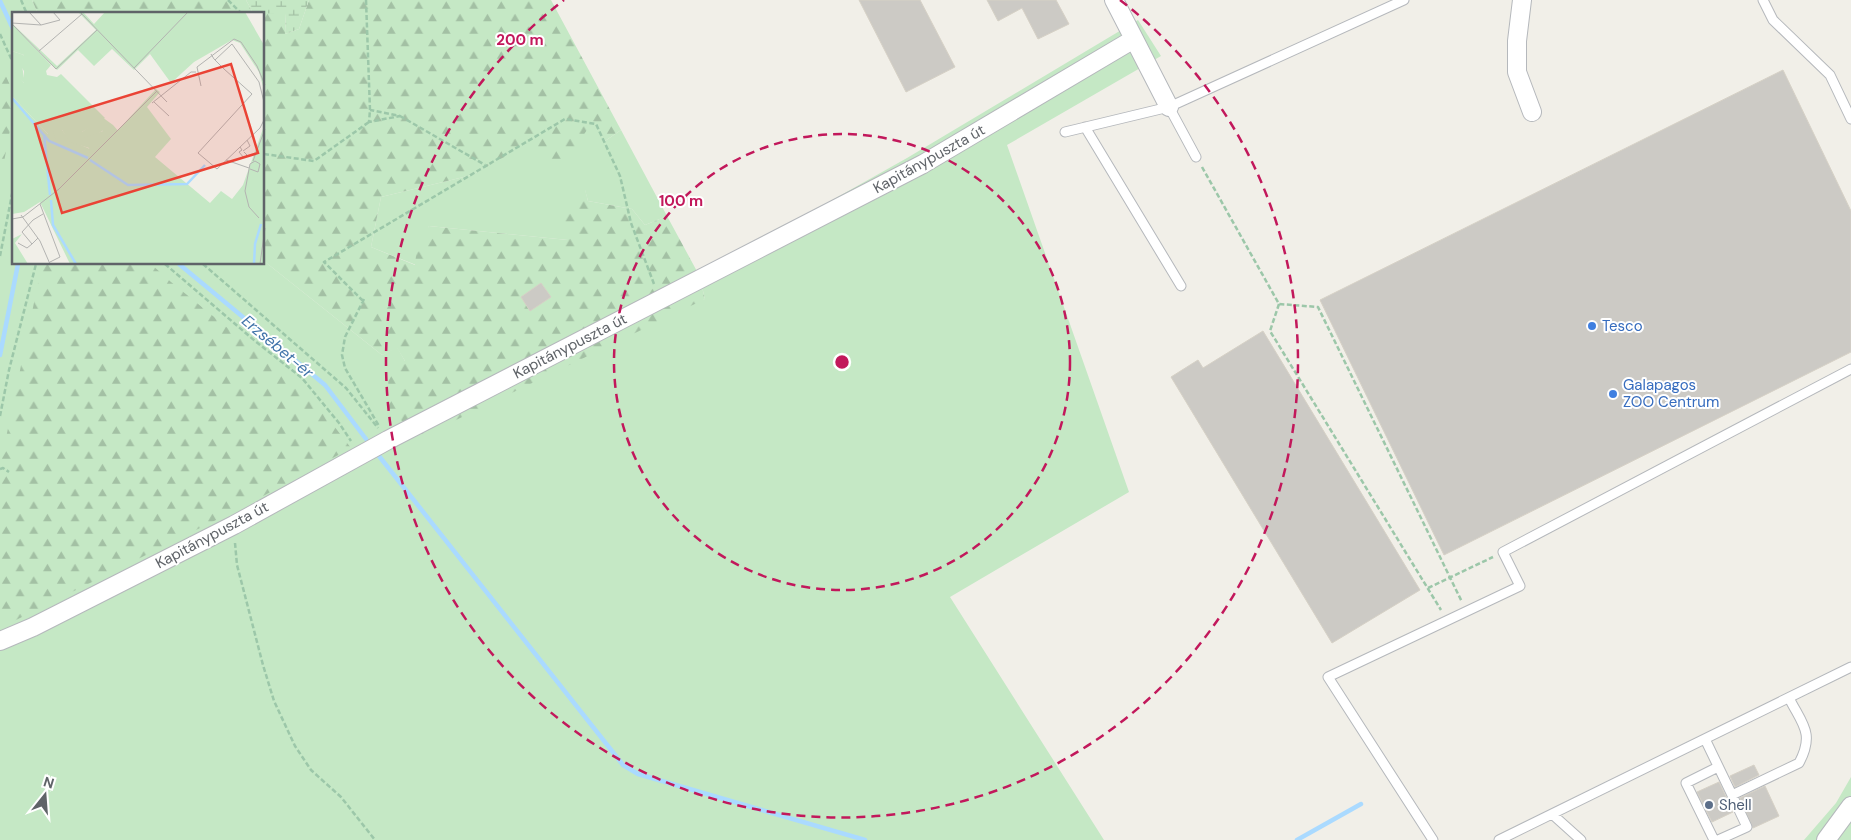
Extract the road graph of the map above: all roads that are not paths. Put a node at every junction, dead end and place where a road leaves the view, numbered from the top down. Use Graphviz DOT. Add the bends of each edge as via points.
graph roads {
  1 [pos="1114,0"];
  2 [pos="1404,0"];
  3 [pos="1522,0"];
  4 [pos="1763,0"];
  5 [pos="1134,39"];
  6 [pos="1169,107"];
  7 [pos="1532,112"];
  8 [pos="1851,119"];
  9 [pos="1085,127"];
  10 [pos="1065,132"];
  11 [pos="1196,157"];
  12 [pos="1181,286"];
  13 [pos="1851,369"];
  14 [pos="0,641"];
  15 [pos="1851,667"];
  16 [pos="1789,698"];
  17 [pos="1705,739"];
  18 [pos="1718,767"];
  19 [pos="1732,795"];
  20 [pos="1850,808"];
  21 [pos="1552,814"];
  22 [pos="1433,840"];
  23 [pos="1499,840"];
  24 [pos="1581,840"];
  25 [pos="1714,840"];
  26 [pos="1718,840"];
  27 [pos="1826,840"];
  28 [pos="1838,840"];
  1 -- 5 [label="street"];
  2 -- 6 [label="lane"];
  3 -- 7 [label="street" via="1517,41 1518,72"];
  4 -- 8 [label="lane" via="1773,20 1830,75"];
  5 -- 6 [label="street"];
  5 -- 14 [label="street, Kapitánypuszta út" via="923,164 388,440 234,524"];
  6 -- 9 [label="lane"];
  6 -- 11 [label="lane"];
  9 -- 10 [label="lane"];
  9 -- 12 [label="lane"];
  13 -- 22 [label="lane" via="1503,552 1520,586 1328,677"];
  15 -- 16 [label="lane"];
  16 -- 17 [label="lane"];
  16 -- 19 [label="lane" via="1806,727 1807,742 1799,763"];
  17 -- 18 [label="lane"];
  17 -- 21 [label="lane"];
  18 -- 19 [label="lane"];
  18 -- 25 [label="lane" via="1686,783"];
  19 -- 26 [label="lane" via="1747,827"];
  20 -- 27 [label="street"];
  20 -- 28 [label="street"];
  21 -- 23 [label="lane"];
  21 -- 24 [label="lane"];
}
